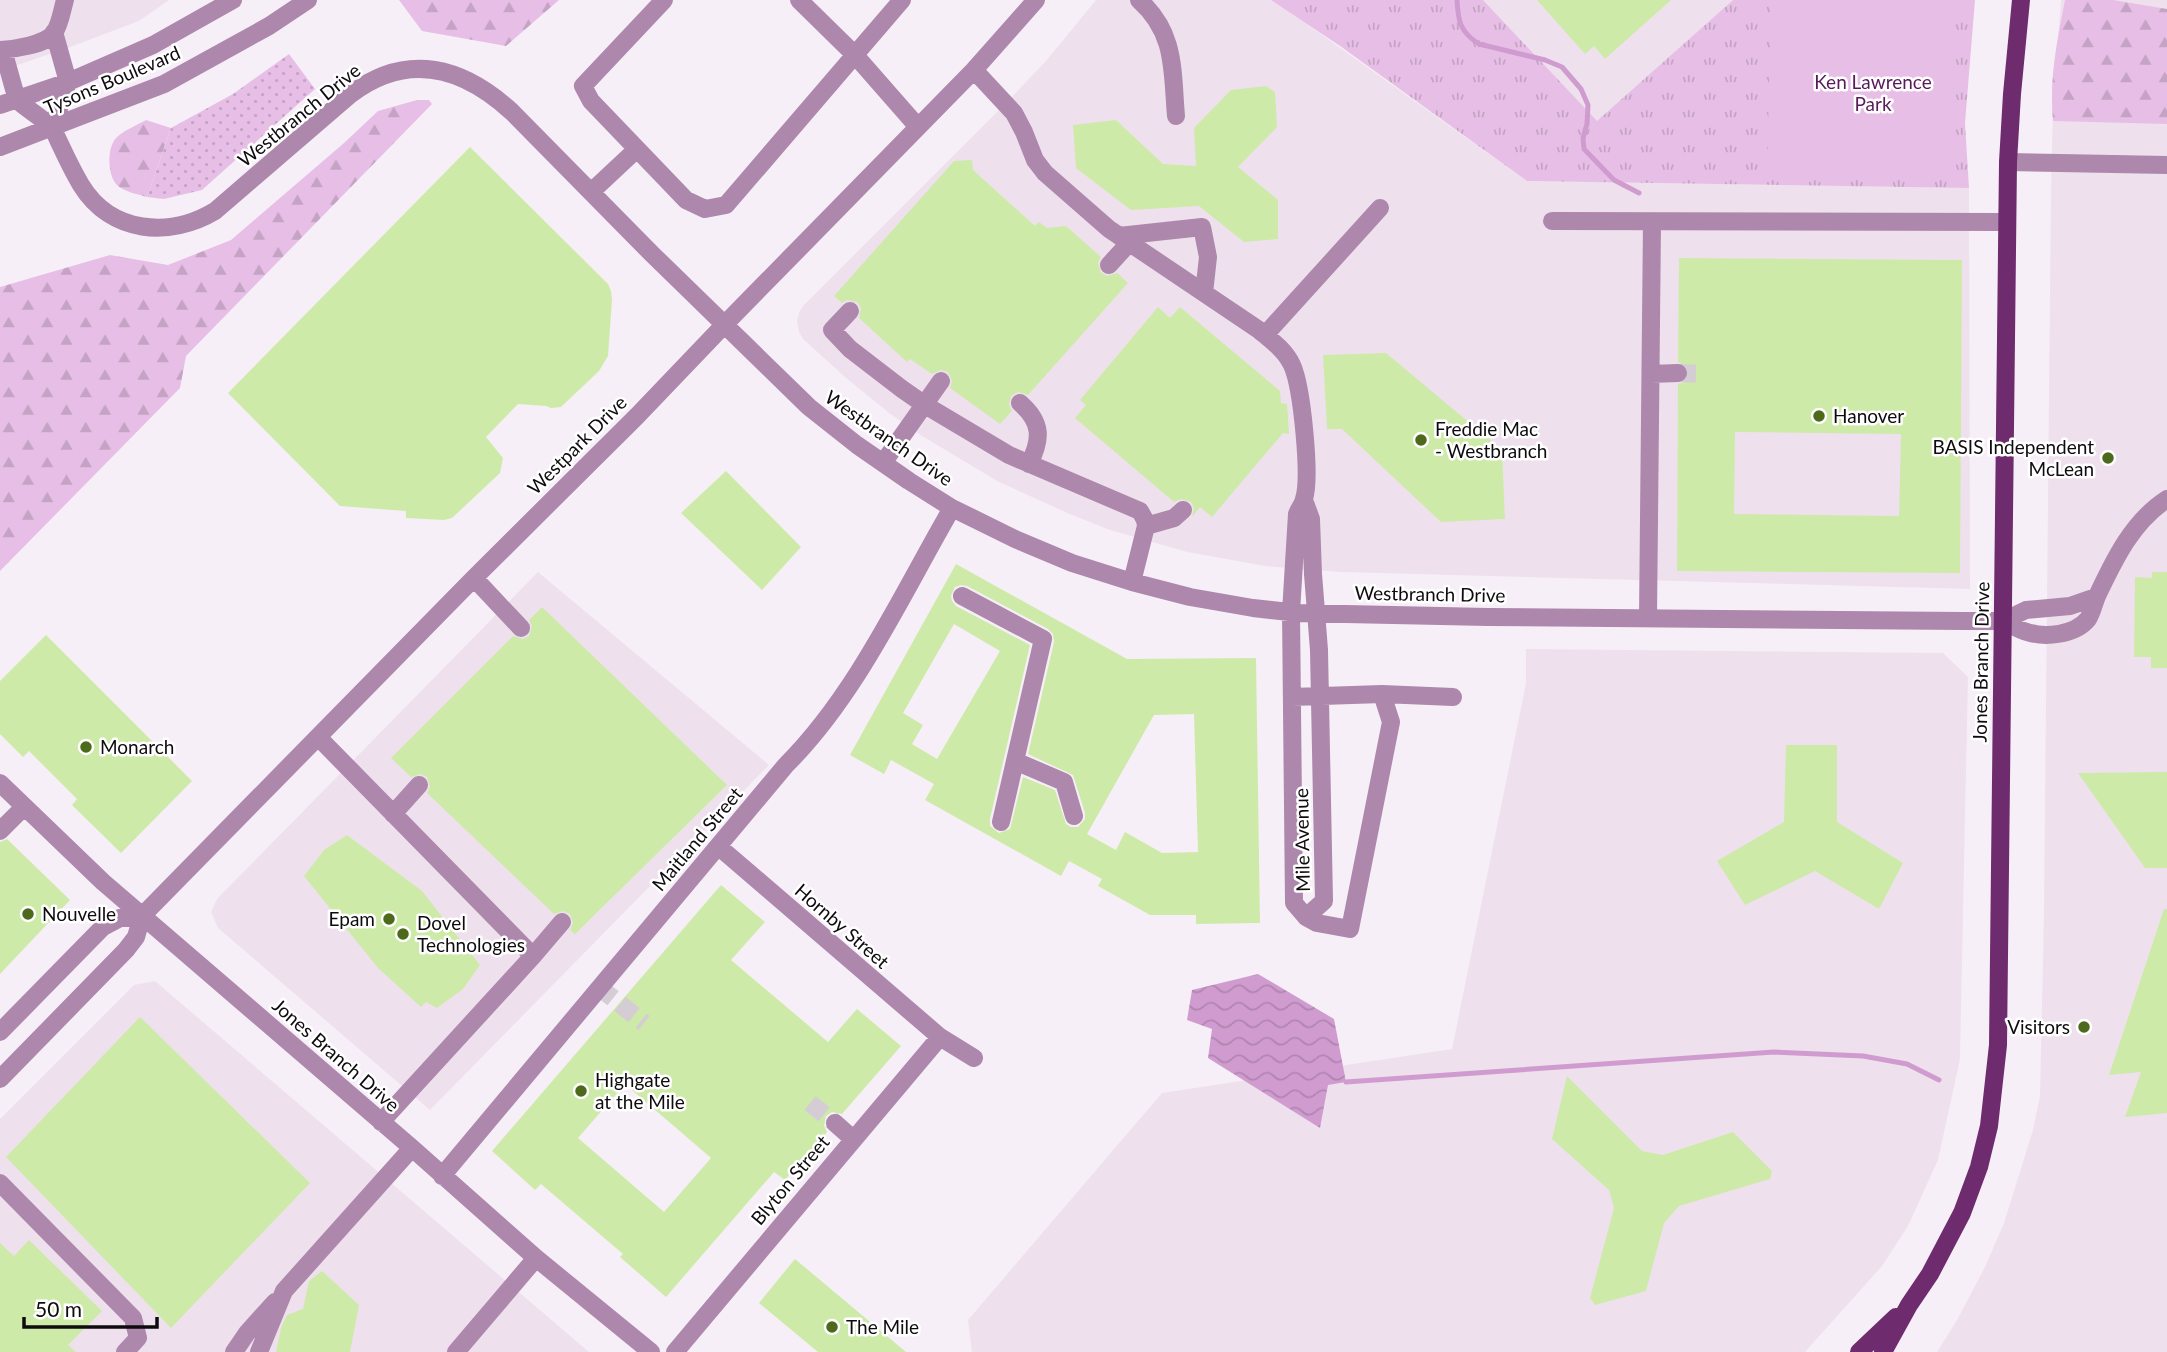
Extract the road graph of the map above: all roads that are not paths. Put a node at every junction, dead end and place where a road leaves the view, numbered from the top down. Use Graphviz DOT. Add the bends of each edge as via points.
graph roads {
  1 [pos="65,0"];
  2 [pos="233,0"];
  3 [pos="308,0"];
  4 [pos="664,0"];
  5 [pos="799,0"];
  6 [pos="902,0"];
  7 [pos="1036,0"];
  8 [pos="1139,0"];
  9 [pos="2021,0"];
  10 [pos="54,32"];
  11 [pos="2,50"];
  12 [pos="854,54"];
  13 [pos="974,70"];
  14 [pos="68,82"];
  15 [pos="8,102"];
  16 [pos="1176,116"];
  17 [pos="918,127"];
  18 [pos="52,129"];
  19 [pos="0,147"];
  20 [pos="637,149"];
  21 [pos="2008,162"];
  22 [pos="2167,165"];
  23 [pos="591,192"];
  24 [pos="1380,208"];
  25 [pos="1552,221"];
  26 [pos="1652,222"];
  27 [pos="2007,222"];
  28 [pos="1124,239"];
  29 [pos="1109,265"];
  30 [pos="1204,293"];
  31 [pos="850,311"];
  32 [pos="725,324"];
  33 [pos="1265,335"];
  34 [pos="1678,373"];
  35 [pos="1651,374"];
  36 [pos="941,381"];
  37 [pos="1020,403"];
  38 [pos="925,405"];
  39 [pos="883,463"];
  40 [pos="1029,464"];
  41 [pos="1304,499"];
  42 [pos="2167,499"];
  43 [pos="952,508"];
  44 [pos="1183,510"];
  45 [pos="1146,526"];
  46 [pos="474,578"];
  47 [pos="1132,582"];
  48 [pos="962,596"];
  49 [pos="2096,597"];
  50 [pos="1291,612"];
  51 [pos="1315,612"];
  52 [pos="1648,618"];
  53 [pos="2003,621"];
  54 [pos="521,628"];
  55 [pos="1382,694"];
  56 [pos="1320,696"];
  57 [pos="1292,697"];
  58 [pos="1452,697"];
  59 [pos="318,737"];
  60 [pos="1015,761"];
  61 [pos="0,783"];
  62 [pos="419,785"];
  63 [pos="24,807"];
  64 [pos="393,814"];
  65 [pos="1074,816"];
  66 [pos="1001,822"];
  67 [pos="0,831"];
  68 [pos="719,847"];
  69 [pos="142,916"];
  70 [pos="1306,917"];
  71 [pos="562,922"];
  72 [pos="533,956"];
  73 [pos="0,1032"];
  74 [pos="940,1037"];
  75 [pos="974,1058"];
  76 [pos="0,1079"];
  77 [pos="381,1122"];
  78 [pos="835,1123"];
  79 [pos="853,1139"];
  80 [pos="412,1148"];
  81 [pos="442,1176"];
  82 [pos="2,1190"];
  83 [pos="536,1258"];
  84 [pos="284,1291"];
  85 [pos="1909,1306"];
  86 [pos="125,1352"];
  87 [pos="234,1352"];
  88 [pos="259,1352"];
  89 [pos="456,1352"];
  90 [pos="651,1352"];
  91 [pos="674,1352"];
  92 [pos="1859,1352"];
  93 [pos="1883,1352"];
  1 -- 10 [label="street"];
  2 -- 14 [label="street, Tysons Boulevard" via="153,45"];
  3 -- 18 [label="street, Tysons Boulevard" via="164,84"];
  4 -- 20 [label="street" via="583,86 591,101"];
  5 -- 12 [label="street"];
  6 -- 12 [label="street"];
  7 -- 13 [label="street, Westpark Drive"];
  8 -- 16 [label="street" via="1149,8 1168,41"];
  9 -- 21 [label="main road, Jones Branch Drive"];
  10 -- 11 [label="street" via="34,44"];
  10 -- 14 [label="street"];
  11 -- 15 [label="street"];
  12 -- 17 [label="street"];
  12 -- 20 [label="street" via="726,205 705,209 686,200"];
  13 -- 17 [label="street, Westpark Drive"];
  13 -- 28 [label="street" via="1014,113 1045,173"];
  14 -- 15 [label="street, Tysons Boulevard"];
  14 -- 18 [label="street"];
  15 -- 18 [label="street, Westbranch Drive"];
  17 -- 32 [label="street, Westpark Drive"];
  18 -- 19 [label="street, Tysons Boulevard"];
  18 -- 23 [label="street, Westbranch Drive" via="82,185 101,207 137,226 177,227 215,211 365,84 383,74 425,68 466,79 500,101"];
  20 -- 23 [label="street"];
  21 -- 22 [label="street"];
  21 -- 27 [label="main road, Jones Branch Drive"];
  23 -- 32 [label="street, Westbranch Drive"];
  24 -- 33 [label="street"];
  25 -- 26 [label="street"];
  26 -- 27 [label="street"];
  26 -- 35 [label="street"];
  27 -- 53 [label="main road, Jones Branch Drive"];
  28 -- 29 [label="street"];
  28 -- 30 [label="street"];
  28 -- 30 [label="street" via="1202,228 1208,257"];
  30 -- 33 [label="street"];
  31 -- 38 [label="street" via="832,330"];
  32 -- 39 [label="street, Westbranch Drive" via="809,407"];
  32 -- 46 [label="street, Westpark Drive"];
  33 -- 41 [label="street" via="1291,363 1297,380"];
  34 -- 35 [label="street"];
  35 -- 52 [label="street"];
  36 -- 38 [label="street"];
  37 -- 40 [label="street" via="1031,412 1038,432"];
  38 -- 39 [label="street"];
  38 -- 40 [label="street"];
  39 -- 43 [label="street, Westbranch Drive"];
  40 -- 45 [label="street" via="1140,511"];
  41 -- 50 [label="street, Mile Avenue" via="1297,513"];
  41 -- 51 [label="street, Mile Avenue" via="1311,519"];
  42 -- 49 [label="street" via="2135,528"];
  43 -- 47 [label="street, Westbranch Drive" via="1072,563"];
  43 -- 68 [label="street, Maitland Street" via="841,699"];
  44 -- 45 [label="street"];
  45 -- 47 [label="street"];
  46 -- 54 [label="street"];
  46 -- 59 [label="street, Westpark Drive"];
  47 -- 50 [label="street, Westbranch Drive" via="1190,597"];
  48 -- 60 [label="street" via="1043,639"];
  49 -- 53 [label="street" via="2070,607 2026,610"];
  49 -- 53 [label="street" via="2086,621 2067,632 2032,634"];
  50 -- 51 [label="street, Westbranch Drive"];
  50 -- 57 [label="street, Mile Avenue"];
  51 -- 52 [label="street, Westbranch Drive"];
  51 -- 56 [label="street, Mile Avenue"];
  52 -- 53 [label="street, Westbranch Drive"];
  53 -- 85 [label="main road, Jones Branch Drive" via="1998,1045 1993,1100 1979,1167 1962,1213"];
  55 -- 56 [label="street"];
  55 -- 58 [label="street"];
  55 -- 70 [label="street" via="1391,722 1350,929"];
  56 -- 57 [label="street"];
  56 -- 70 [label="street, Mile Avenue" via="1324,901"];
  57 -- 70 [label="street, Mile Avenue" via="1294,903"];
  59 -- 64 [label="street"];
  59 -- 69 [label="street, Westpark Drive"];
  60 -- 65 [label="street" via="1064,782"];
  60 -- 66 [label="street"];
  61 -- 63 [label="street, Jones Branch Drive"];
  62 -- 64 [label="street"];
  63 -- 67 [label="street"];
  63 -- 69 [label="street, Jones Branch Drive"];
  64 -- 72 [label="street"];
  68 -- 74 [label="street, Hornby Street"];
  68 -- 81 [label="street, Maitland Street"];
  69 -- 73 [label="street" via="120,918 103,927"];
  69 -- 76 [label="street, Westpark Drive" via="136,937 126,950"];
  69 -- 77 [label="street, Jones Branch Drive"];
  71 -- 72 [label="street"];
  72 -- 77 [label="street"];
  74 -- 75 [label="street, Hornby Street"];
  74 -- 79 [label="street, Blyton Street"];
  77 -- 80 [label="street, Jones Branch Drive"];
  78 -- 79 [label="street"];
  79 -- 91 [label="street, Blyton Street"];
  80 -- 81 [label="street, Jones Branch Drive"];
  80 -- 84 [label="street"];
  81 -- 83 [label="street, Jones Branch Drive"];
  82 -- 86 [label="street" via="133,1318 138,1338"];
  83 -- 89 [label="street"];
  83 -- 90 [label="street, Jones Branch Drive"];
  84 -- 87 [label="street"];
  84 -- 88 [label="street"];
  85 -- 92 [label="main road, Jones Branch Drive"];
  85 -- 93 [label="main road, Jones Branch Drive"];
}
